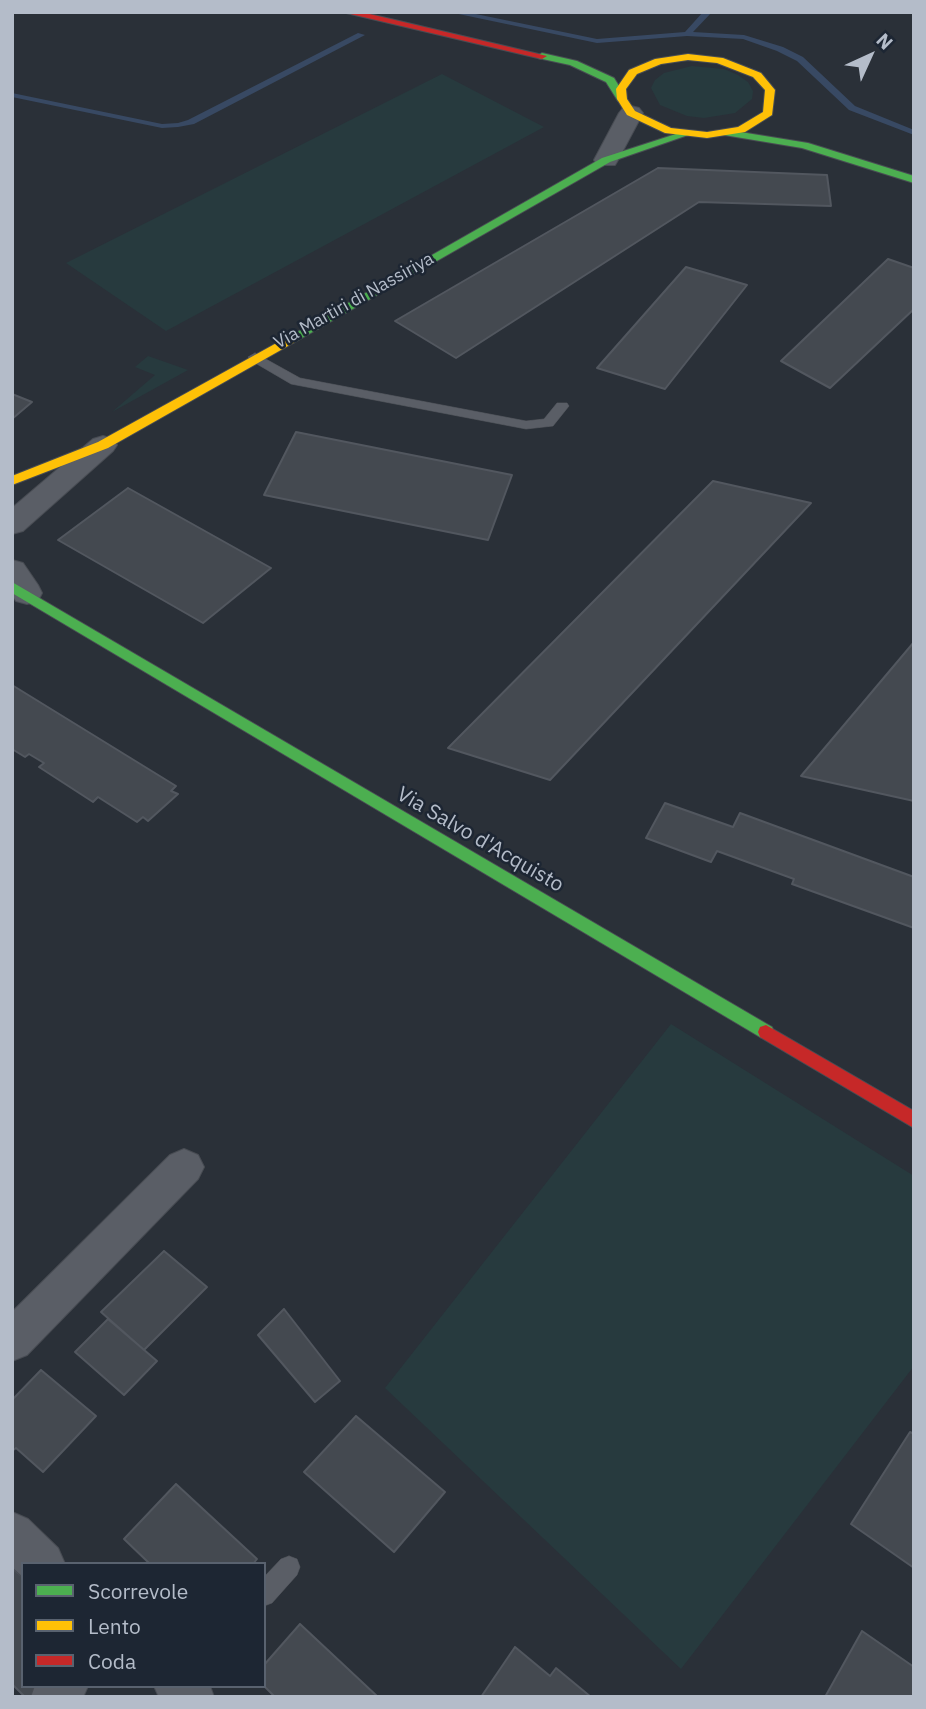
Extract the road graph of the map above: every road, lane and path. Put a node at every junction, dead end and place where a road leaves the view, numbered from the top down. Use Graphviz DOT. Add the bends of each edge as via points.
graph roads {
  1 [pos="347,12"];
  2 [pos="543,54"];
  3 [pos="659,61"];
  4 [pos="770,90"];
  5 [pos="626,106"];
  6 [pos="783,107"];
  7 [pos="804,127"];
  8 [pos="728,133"];
  9 [pos="685,134"];
  10 [pos="606,160"];
  11 [pos="871,165"];
  12 [pos="914,180"];
  13 [pos="255,357"];
  14 [pos="562,406"];
  15 [pos="103,445"];
  16 [pos="12,481"];
  17 [pos="12,524"];
  18 [pos="17,583"];
  19 [pos="914,1120"];
  20 [pos="184,1167"];
  21 [pos="12,1341"];
  22 [pos="12,1535"];
  23 [pos="41,1562"];
  24 [pos="289,1567"];
  25 [pos="266,1593"];
  1 -- 2 [label="street"];
  2 -- 3 [label="street"];
  2 -- 5 [label="street" via="610,80"];
  3 -- 4 [label="street" via="688,57 719,60 757,75"];
  3 -- 5 [label="street" via="625,80"];
  4 -- 6 [label="street"];
  4 -- 8 [label="street" via="771,105 761,119"];
  5 -- 9 [label="street" via="654,126"];
  5 -- 10 [label="street"];
  7 -- 11 [label="street"];
  8 -- 9 [label="street"];
  8 -- 11 [label="street" via="804,145"];
  9 -- 10 [label="street, Via Martiri di Nassiriya"];
  10 -- 13 [label="street, Via Martiri di Nassiriya"];
  11 -- 12 [label="street"];
  13 -- 14 [label="lane" via="296,381 526,425 548,423"];
  13 -- 15 [label="street, Via Martiri di Nassiriya"];
  15 -- 16 [label="street, Via Martiri di Nassiriya"];
  15 -- 17 [label="street, Via Martiri di Nassiriya"];
  18 -- 19 [label="street, Via Salvo d'Acquisto" via="384,808"];
  20 -- 21 [label="street"];
  22 -- 23 [label="street"];
  24 -- 25 [label="lane"];
}
